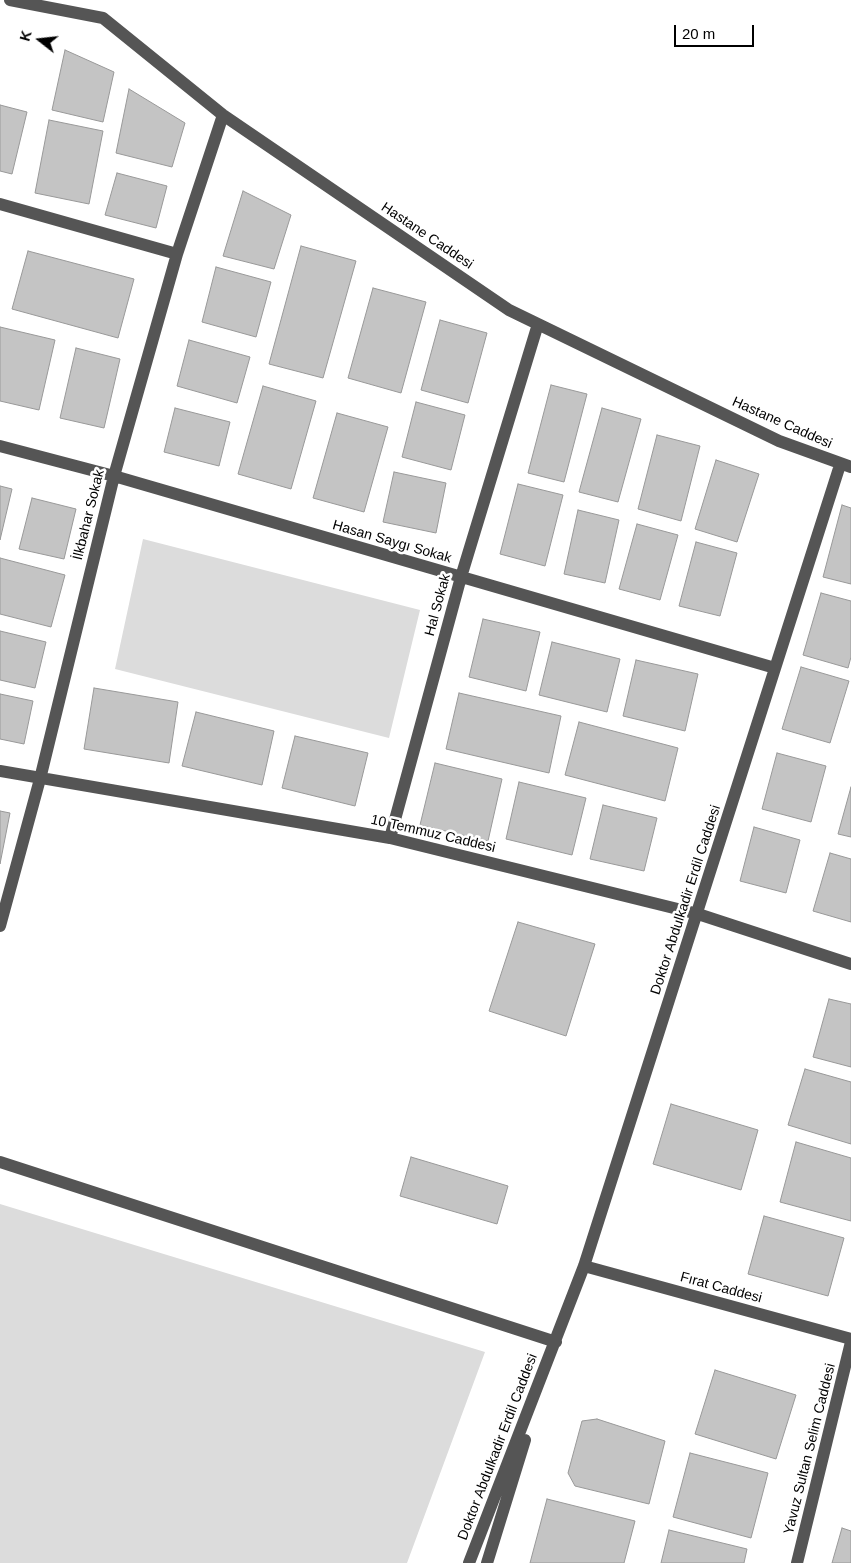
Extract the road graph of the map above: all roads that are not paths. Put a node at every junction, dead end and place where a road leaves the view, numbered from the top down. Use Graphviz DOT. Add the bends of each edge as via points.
graph roads {
  1 [pos="10,0"];
  2 [pos="223,115"];
  3 [pos="0,204"];
  4 [pos="176,254"];
  5 [pos="538,324"];
  6 [pos="0,446"];
  7 [pos="846,466"];
  8 [pos="114,476"];
  9 [pos="461,577"];
  10 [pos="776,668"];
  11 [pos="0,770"];
  12 [pos="40,779"];
  13 [pos="390,838"];
  14 [pos="698,914"];
  15 [pos="0,926"];
  16 [pos="851,964"];
  17 [pos="0,1162"];
  18 [pos="584,1266"];
  19 [pos="851,1340"];
  20 [pos="556,1342"];
  21 [pos="469,1563"];
  22 [pos="487,1563"];
  23 [pos="797,1563"];
  1 -- 2 [label="street, Hastane Caddesi" via="103,18"];
  2 -- 4 [label="street, İlkbahar Sokak"];
  2 -- 5 [label="street, Hastane Caddesi" via="508,310"];
  3 -- 4 [label="street"];
  4 -- 8 [label="street, İlkbahar Sokak"];
  5 -- 7 [label="street, Hastane Caddesi" via="779,441"];
  5 -- 9 [label="street, Hal Sokak"];
  6 -- 8 [label="street, Hasan Saygı Sokak"];
  7 -- 10 [label="street, Doktor Abdulkadir Erdil Caddesi"];
  8 -- 9 [label="street, Hasan Saygı Sokak"];
  8 -- 12 [label="street, İlkbahar Sokak"];
  9 -- 10 [label="street, Hasan Saygı Sokak"];
  9 -- 13 [label="street, Hal Sokak"];
  10 -- 14 [label="street, Doktor Abdulkadir Erdil Caddesi"];
  11 -- 12 [label="street, 10 Temmuz Caddesi"];
  12 -- 13 [label="street, 10 Temmuz Caddesi"];
  12 -- 15 [label="street, İlkbahar Sokak"];
  13 -- 14 [label="street, 10 Temmuz Caddesi"];
  14 -- 16 [label="street, 10 Temmuz Caddesi"];
  14 -- 18 [label="street, Doktor Abdulkadir Erdil Caddesi"];
  17 -- 20 [label="street"];
  18 -- 19 [label="street, Fırat Caddesi"];
  18 -- 20 [label="street, Doktor Abdulkadir Erdil Caddesi"];
  19 -- 23 [label="street, Yavuz Sultan Selim Caddesi"];
  20 -- 21 [label="street, Doktor Abdulkadir Erdil Caddesi"];
  20 -- 22 [label="street, Doktor Abdulkadir Erdil Caddesi"];
}
